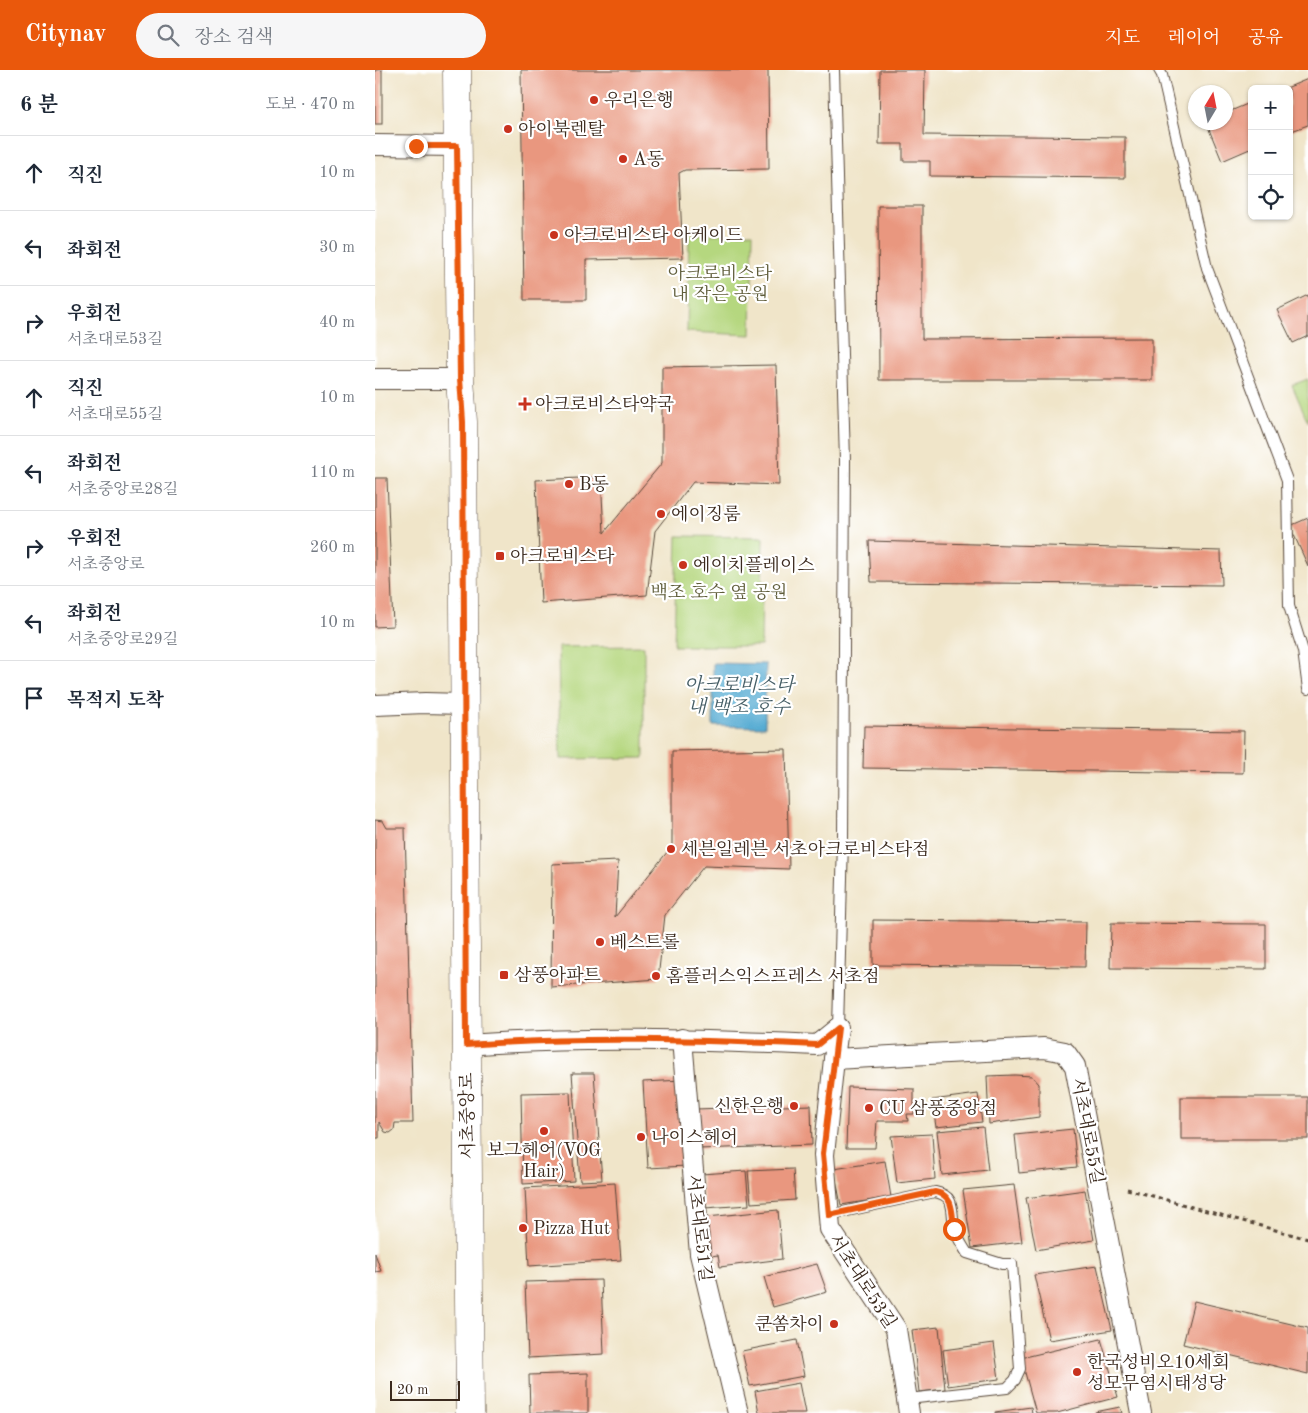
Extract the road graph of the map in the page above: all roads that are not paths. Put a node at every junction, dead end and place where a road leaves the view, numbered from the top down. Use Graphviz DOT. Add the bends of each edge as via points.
graph roads {
  1 [pos="457,70"];
  2 [pos="834,70"];
  3 [pos="1159,70"];
  4 [pos="375,145"];
  5 [pos="457,146"];
  6 [pos="375,379"];
  7 [pos="460,379"];
  8 [pos="1308,689"];
  9 [pos="463,704"];
  10 [pos="375,705"];
  11 [pos="838,1028"];
  12 [pos="681,1039"];
  13 [pos="466,1045"];
  14 [pos="834,1059"];
  15 [pos="829,1215"];
  16 [pos="908,1406"];
  17 [pos="470,1413"];
  18 [pos="738,1413"];
  19 [pos="1141,1413"];
  1 -- 5 [label="main road, 서초중앙로"];
  2 -- 11 [label="lane" via="845,461 843,831"];
  3 -- 8 [label="lane" via="1207,268 1287,480 1289,606 1303,651"];
  4 -- 5 [label="street"];
  5 -- 7 [label="main road, 서초중앙로"];
  6 -- 7 [label="street"];
  7 -- 9 [label="main road, 서초중앙로" via="463,422"];
  9 -- 10 [label="street"];
  9 -- 13 [label="main road, 서초중앙로"];
  11 -- 12 [label="street" via="817,1045"];
  11 -- 14 [label="street"];
  12 -- 13 [label="street" via="519,1041"];
  12 -- 18 [label="street, 서초대로51길" via="700,1254"];
  13 -- 17 [label="main road, 서초중앙로"];
  14 -- 15 [label="street, 서초대로53길" via="823,1154"];
  14 -- 19 [label="street, 서초대로55길" via="1044,1048 1065,1052 1075,1066"];
  15 -- 16 [label="street, 서초대로53길" via="830,1229 896,1329"];
  15 -- 16 [label="lane" via="941,1193 951,1203 954,1229 967,1253 1011,1264 1020,1368 1015,1380 1007,1388"];
}
